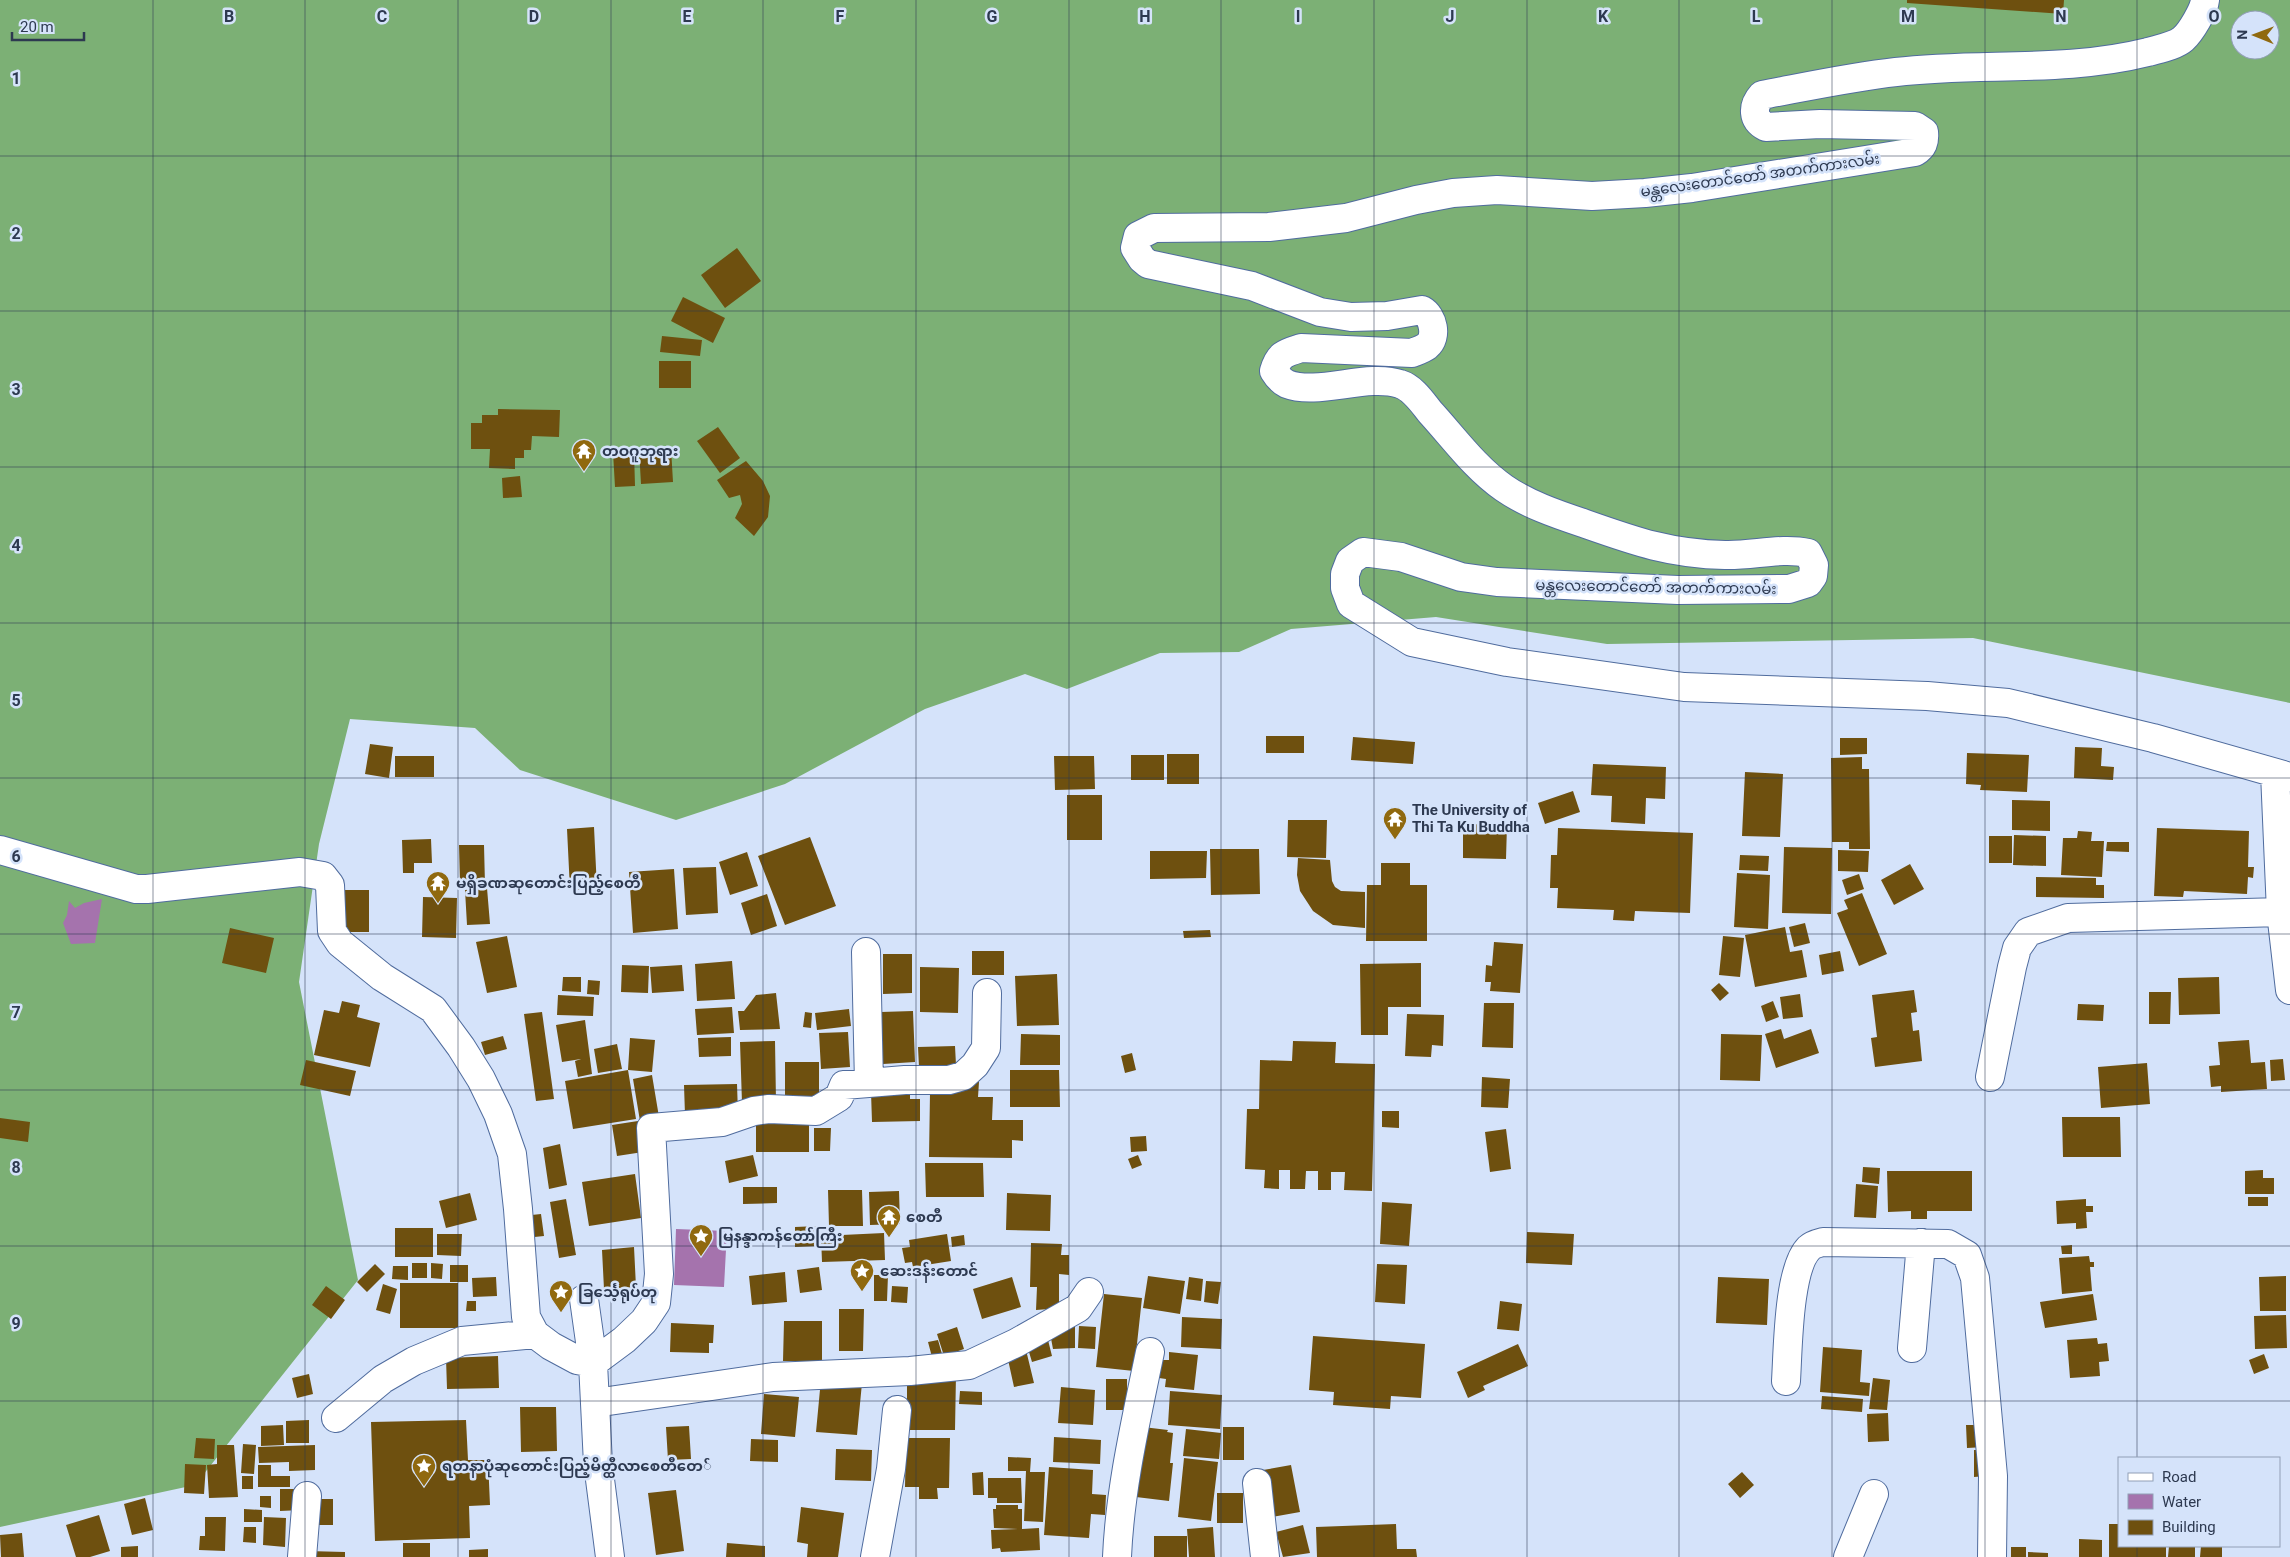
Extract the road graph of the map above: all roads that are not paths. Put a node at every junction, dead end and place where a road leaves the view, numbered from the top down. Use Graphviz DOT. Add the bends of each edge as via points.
graph roads {
  1 [pos="2205,0"];
  2 [pos="2282,775"];
  3 [pos="0,850"];
  4 [pos="2281,912"];
  5 [pos="866,952"];
  6 [pos="2290,990"];
  7 [pos="987,993"];
  8 [pos="1990,1077"];
  9 [pos="869,1083"];
  10 [pos="1921,1243"];
  11 [pos="1089,1292"];
  12 [pos="584,1299"];
  13 [pos="535,1334"];
  14 [pos="1912,1348"];
  15 [pos="1150,1352"];
  16 [pos="593,1363"];
  17 [pos="1786,1381"];
  18 [pos="595,1402"];
  19 [pos="896,1410"];
  20 [pos="336,1418"];
  21 [pos="1258,1483"];
  22 [pos="1874,1494"];
  23 [pos="307,1496"];
  24 [pos="302,1557"];
  25 [pos="610,1557"];
  26 [pos="875,1557"];
  27 [pos="1117,1557"];
  28 [pos="1265,1557"];
  29 [pos="1848,1557"];
  30 [pos="1992,1557"];
  1 -- 2 [label="street, မန္တလေးတောင်တော် အတက်ကားလမ်း" via="2204,8 2183,39 2125,57 2090,64 1896,72 1762,95 1755,105 1756,117 1766,127 1820,124 1915,126 1924,132 1925,137 1916,152 1645,193 1592,196 1497,190 1453,193 1346,218 1269,227 1154,228 1142,233 1135,248 1148,264 1252,286 1320,312 1351,317 1422,310 1429,318 1432,341 1412,353 1301,348 1278,359 1274,371 1287,384 1305,386 1360,382 1401,384 1415,394 1474,462 1504,488 1551,512 1628,540 1680,553 1796,550 1808,553 1814,565 1813,576 1808,583 1789,589 1678,590 1497,582 1461,577 1401,557 1363,552 1350,562 1345,574 1350,604 1412,642 1507,662 1684,687 1927,696 2008,703 2153,738"];
  2 -- 4 [label="street"];
  3 -- 13 [label="street" via="136,889 300,872 323,876 330,885 332,931 340,943 382,977 433,1009 481,1079 498,1114 512,1154 526,1316"];
  4 -- 6 [label="street"];
  4 -- 8 [label="street" via="2068,918 2028,932 2017,948"];
  5 -- 9 [label="street"];
  7 -- 9 [label="street" via="986,1048 963,1076 948,1080"];
  9 -- 16 [label="street" via="844,1085 839,1097 816,1111 762,1110 722,1122 652,1128 659,1274 656,1303 644,1321"];
  10 -- 14 [label="street"];
  10 -- 17 [label="street" via="1823,1242 1809,1247 1800,1263 1792,1304"];
  10 -- 30 [label="street" via="1948,1244 1968,1255 1975,1278 1993,1476"];
  11 -- 18 [label="street" via="1078,1308 969,1365 773,1377"];
  12 -- 16 [label="street"];
  13 -- 16 [label="street" via="577,1360"];
  13 -- 20 [label="street" via="462,1341 414,1361 383,1379"];
  15 -- 27 [label="street" via="1118,1520"];
  16 -- 18 [label="street"];
  18 -- 25 [label="street" via="598,1464"];
  19 -- 26 [label="street" via="891,1469"];
  21 -- 28 [label="street"];
  22 -- 29 [label="street"];
  23 -- 24 [label="street"];
}
